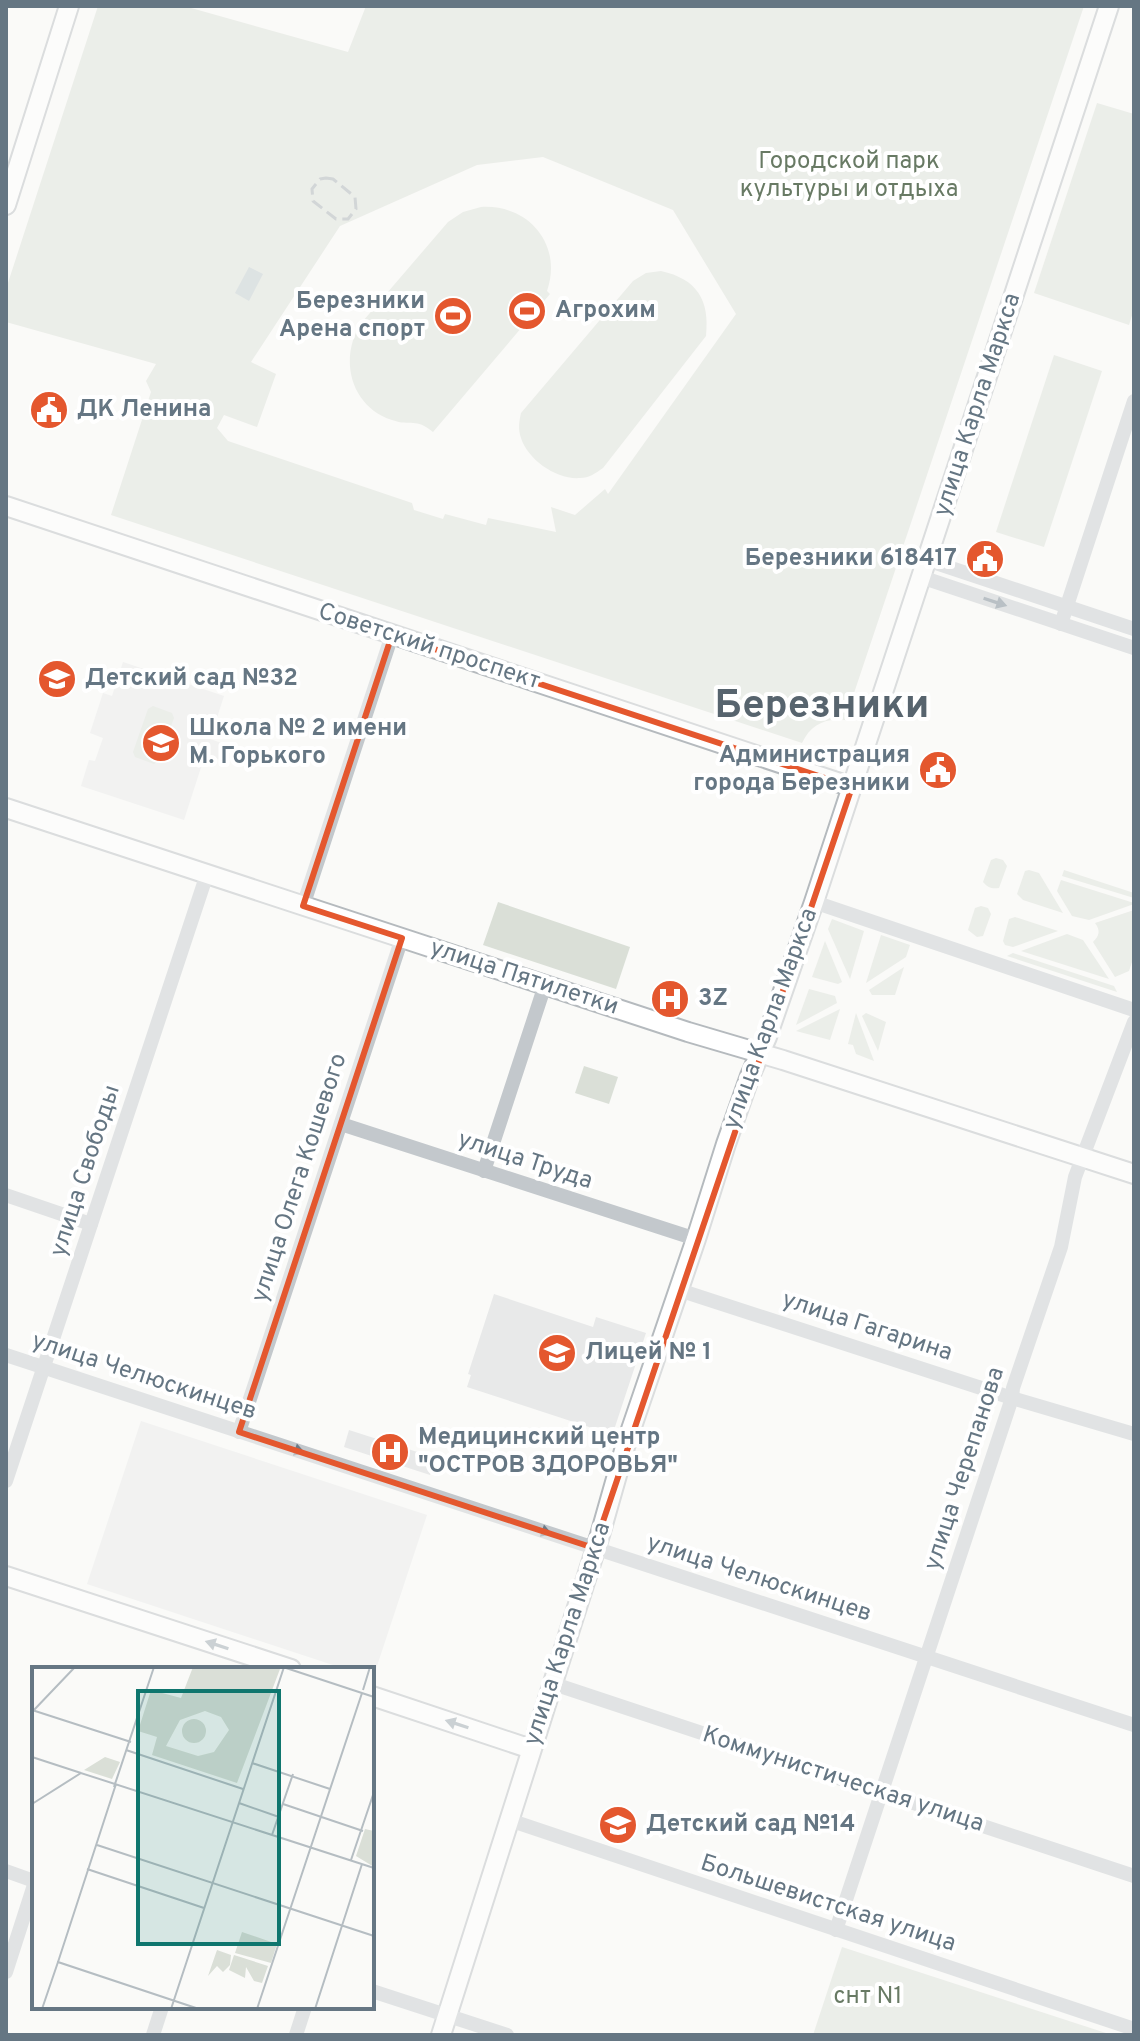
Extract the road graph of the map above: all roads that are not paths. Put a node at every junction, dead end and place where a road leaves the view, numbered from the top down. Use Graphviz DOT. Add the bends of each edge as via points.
graph roads {
  1 [pos="69,6"];
  2 [pos="1109,6"];
  3 [pos="6,205"];
  4 [pos="1134,401"];
  5 [pos="6,506"];
  6 [pos="924,569"];
  7 [pos="1067,607"];
  8 [pos="1061,624"];
  9 [pos="1134,629"];
  10 [pos="392,635"];
  11 [pos="1134,648"];
  12 [pos="852,787"];
  13 [pos="6,808"];
  14 [pos="207,874"];
  15 [pos="814,902"];
  16 [pos="303,906"];
  17 [pos="402,938"];
  18 [pos="545,985"];
  19 [pos="1134,1010"];
  20 [pos="1134,1022"];
  21 [pos="760,1054"];
  22 [pos="341,1124"];
  23 [pos="1082,1157"];
  24 [pos="484,1171"];
  25 [pos="1134,1174"];
  26 [pos="6,1195"];
  27 [pos="91,1224"];
  28 [pos="696,1239"];
  29 [pos="679,1290"];
  30 [pos="6,1355"];
  31 [pos="44,1368"];
  32 [pos="1012,1398"];
  33 [pos="239,1432"];
  34 [pos="1134,1434"];
  35 [pos="6,1481"];
  36 [pos="594,1548"];
  37 [pos="6,1576"];
  38 [pos="926,1657"];
  39 [pos="279,1667"];
  40 [pos="551,1683"];
  41 [pos="374,1697"];
  42 [pos="1134,1725"];
  43 [pos="531,1749"];
  44 [pos="882,1792"];
  45 [pos="509,1820"];
  46 [pos="6,1871"];
  47 [pos="1134,1876"];
  48 [pos="32,1882"];
  49 [pos="32,1889"];
  50 [pos="836,1930"];
  51 [pos="6,1972"];
  52 [pos="374,1992"];
  53 [pos="161,2009"];
  54 [pos="304,2009"];
  55 [pos="448,2016"];
  56 [pos="1134,2029"];
  57 [pos="153,2035"];
  58 [pos="296,2035"];
  59 [pos="441,2035"];
  60 [pos="507,2035"];
  1 -- 3 [label="main road"];
  2 -- 6 [label="main road, улица Карла Маркса"];
  4 -- 7 [label="street"];
  5 -- 10 [label="main road, Советский проспект"];
  6 -- 7 [label="street"];
  6 -- 8 [label="street, one-way"];
  6 -- 12 [label="main road, улица Карла Маркса"];
  7 -- 8 [label="street"];
  7 -- 9 [label="street"];
  8 -- 11 [label="street"];
  10 -- 12 [label="main road, Советский проспект"];
  10 -- 16 [label="street"];
  12 -- 15 [label="main road, улица Карла Маркса"];
  13 -- 14 [label="main road, улица Пятилетки"];
  14 -- 16 [label="main road, улица Пятилетки"];
  14 -- 27 [label="street, улица Свободы"];
  15 -- 19 [label="street"];
  15 -- 21 [label="main road, улица Карла Маркса"];
  16 -- 17 [label="main road, улица Пятилетки"];
  17 -- 18 [label="main road, улица Пятилетки"];
  17 -- 22 [label="street, улица Олега Кошевого"];
  18 -- 21 [label="main road, улица Пятилетки"];
  18 -- 24 [label="street"];
  20 -- 23 [label="street, улица Черепанова"];
  21 -- 23 [label="main road, улица Пятилетки"];
  21 -- 28 [label="main road, улица Карла Маркса"];
  22 -- 24 [label="street, улица Труда"];
  22 -- 33 [label="street, улица Олега Кошевого"];
  23 -- 25 [label="main road, улица Пятилетки"];
  23 -- 32 [label="street, улица Черепанова" via="1061,1247"];
  24 -- 28 [label="street, улица Труда"];
  26 -- 27 [label="street"];
  27 -- 31 [label="street, улица Свободы"];
  28 -- 29 [label="main road, улица Карла Маркса"];
  29 -- 32 [label="street, улица Гагарина"];
  29 -- 36 [label="main road, улица Карла Маркса"];
  30 -- 31 [label="street, улица Челюскинцев"];
  31 -- 33 [label="street, улица Челюскинцев"];
  31 -- 35 [label="street, улица Свободы"];
  32 -- 34 [label="street, улица Гагарина"];
  32 -- 38 [label="street, улица Черепанова"];
  33 -- 36 [label="street, улица Челюскинцев, one-way"];
  36 -- 38 [label="street, улица Челюскинцев"];
  36 -- 40 [label="main road, улица Карла Маркса"];
  39 -- 37 [label="main road, one-way"];
  38 -- 42 [label="street, улица Челюскинцев"];
  38 -- 44 [label="street, улица Черепанова"];
  40 -- 43 [label="main road, улица Карла Маркса"];
  40 -- 44 [label="street, Коммунистическая улица"];
  43 -- 41 [label="main road, one-way"];
  43 -- 45 [label="main road, улица Карла Маркса"];
  44 -- 47 [label="street, Коммунистическая улица"];
  44 -- 50 [label="street, улица Черепанова"];
  45 -- 50 [label="street, Большевистская улица"];
  45 -- 55 [label="main road, улица Карла Маркса"];
  46 -- 48 [label="street"];
  49 -- 51 [label="street"];
  50 -- 56 [label="street, Большевистская улица"];
  52 -- 55 [label="street"];
  53 -- 57 [label="street"];
  54 -- 58 [label="street"];
  55 -- 59 [label="main road, улица Карла Маркса"];
  55 -- 60 [label="street"];
}
